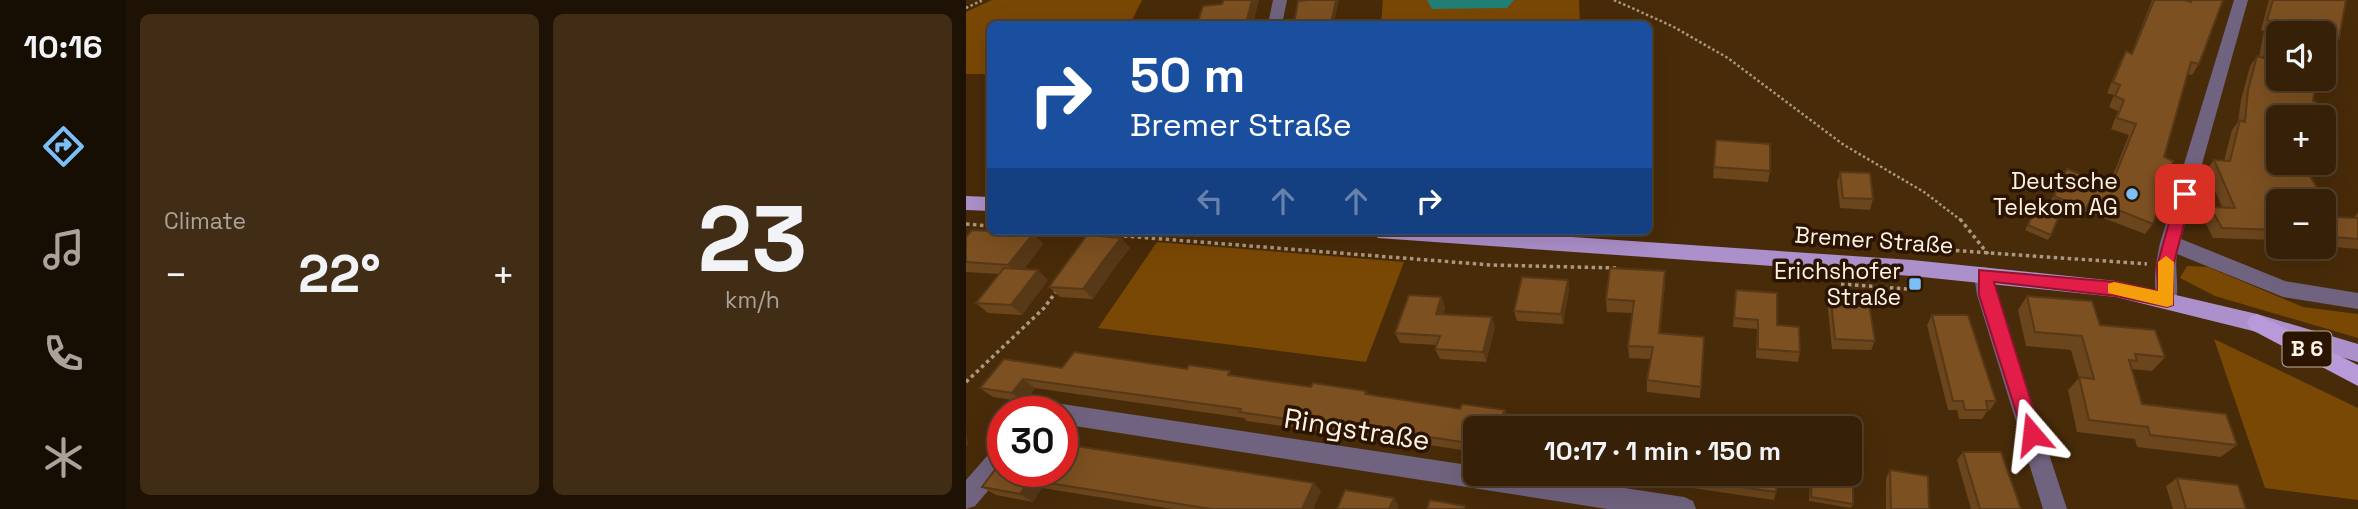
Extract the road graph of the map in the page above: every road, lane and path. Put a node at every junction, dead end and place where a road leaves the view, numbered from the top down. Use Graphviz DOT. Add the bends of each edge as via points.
graph roads {
  1 [pos="983,0"];
  2 [pos="1280,0"];
  3 [pos="1614,0"];
  4 [pos="2241,0"];
  5 [pos="966,8"];
  6 [pos="1276,21"];
  7 [pos="966,203"];
  8 [pos="987,204"];
  9 [pos="966,225"];
  10 [pos="987,226"];
  11 [pos="1100,235"];
  12 [pos="1137,235"];
  13 [pos="1434,235"];
  14 [pos="2170,243"];
  15 [pos="1093,244"];
  16 [pos="1618,268"];
  17 [pos="1990,275"];
  18 [pos="1831,282"];
  19 [pos="1060,287"];
  20 [pos="1920,289"];
  21 [pos="2167,300"];
  22 [pos="2358,301"];
  23 [pos="2257,323"];
  24 [pos="2358,352"];
  25 [pos="2358,376"];
  26 [pos="966,382"];
  27 [pos="1078,416"];
  28 [pos="987,474"];
  29 [pos="966,498"];
  30 [pos="1684,509"];
  31 [pos="2055,509"];
  1 -- 5 [label="path"];
  2 -- 6 [label="street"];
  3 -- 17 [label="path" via="1674,25 1762,80 1845,145 1931,198 1979,237"];
  4 -- 14 [label="street"];
  7 -- 8 [label="main road"];
  9 -- 10 [label="path"];
  11 -- 15 [label="path"];
  12 -- 16 [label="path" via="1491,265"];
  13 -- 17 [label="main road, Bremer Straße / B 6"];
  14 -- 21 [label="street" via="2165,266"];
  14 -- 22 [label="street" via="2283,289"];
  17 -- 21 [label="main road, Bremer Straße / B 6" via="2116,289"];
  17 -- 31 [label="street" via="1987,295"];
  18 -- 20 [label="path"];
  19 -- 26 [label="path"];
  21 -- 23 [label="main road, Bremer Straße / B 6"];
  23 -- 24 [label="main road, Bremer Straße / B 6"];
  23 -- 25 [label="highway, B 6"];
  27 -- 30 [label="street, Ringstraße"];
  28 -- 29 [label="street"];
}
